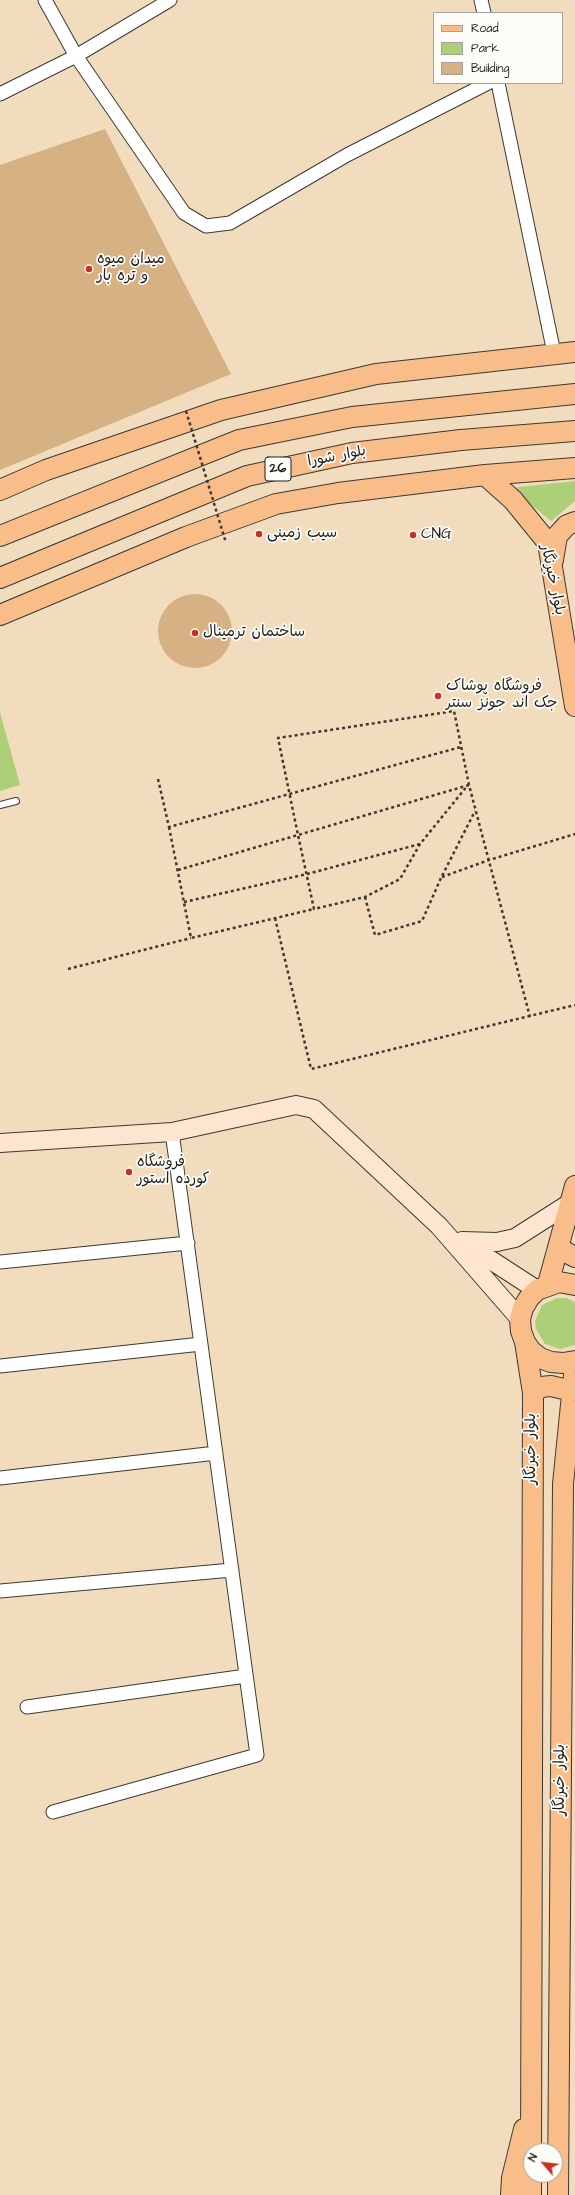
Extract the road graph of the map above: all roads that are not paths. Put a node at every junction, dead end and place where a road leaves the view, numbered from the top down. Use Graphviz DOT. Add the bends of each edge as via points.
graph roads {
  1 [pos="45,0"];
  2 [pos="170,0"];
  3 [pos="481,0"];
  4 [pos="484,12"];
  5 [pos="76,56"];
  6 [pos="486,84"];
  7 [pos="498,84"];
  8 [pos="0,94"];
  9 [pos="575,352"];
  10 [pos="554,353"];
  11 [pos="575,394"];
  12 [pos="575,431"];
  13 [pos="575,468"];
  14 [pos="485,475"];
  15 [pos="1,487"];
  16 [pos="575,522"];
  17 [pos="0,536"];
  18 [pos="552,569"];
  19 [pos="0,578"];
  20 [pos="36,599"];
  21 [pos="0,601"];
  22 [pos="0,615"];
  23 [pos="575,706"];
  24 [pos="16,801"];
  25 [pos="0,805"];
  26 [pos="172,1132"];
  27 [pos="0,1143"];
  28 [pos="573,1195"];
  29 [pos="439,1226"];
  30 [pos="462,1241"];
  31 [pos="188,1243"];
  32 [pos="566,1252"];
  33 [pos="0,1262"];
  34 [pos="575,1285"];
  35 [pos="542,1287"];
  36 [pos="520,1319"];
  37 [pos="525,1342"];
  38 [pos="201,1344"];
  39 [pos="575,1361"];
  40 [pos="0,1366"];
  41 [pos="575,1366"];
  42 [pos="572,1391"];
  43 [pos="533,1393"];
  44 [pos="216,1453"];
  45 [pos="0,1478"];
  46 [pos="232,1570"];
  47 [pos="0,1591"];
  48 [pos="246,1676"];
  49 [pos="27,1707"];
  50 [pos="52,1812"];
  51 [pos="531,2106"];
  52 [pos="531,2143"];
  53 [pos="531,2183"];
  54 [pos="511,2195"];
  55 [pos="531,2195"];
  56 [pos="558,2195"];
  1 -- 5 [label="street"];
  2 -- 5 [label="street"];
  3 -- 4 [label="street"];
  5 -- 6 [label="street" via="184,213 206,226 230,223 347,155"];
  5 -- 8 [label="street"];
  7 -- 10 [label="street"];
  9 -- 10 [label="main road"];
  10 -- 15 [label="main road" via="376,374 216,412"];
  11 -- 17 [label="main road, 26" via="352,417 239,440"];
  12 -- 19 [label="main road, بلوار شورا / 26" via="461,440 352,453 247,476"];
  13 -- 14 [label="main road"];
  14 -- 18 [label="main road, بلوار خبرنگار" via="513,500 548,543"];
  14 -- 20 [label="main road" via="338,493 265,507 186,536"];
  16 -- 18 [label="main road" via="567,525 557,536 553,549"];
  18 -- 23 [label="main road, بلوار خبرنگار"];
  20 -- 21 [label="main road"];
  20 -- 22 [label="main road"];
  24 -- 25 [label="lane"];
  26 -- 27 [label="main road"];
  26 -- 29 [label="main road" via="296,1105 314,1109"];
  26 -- 31 [label="street"];
  28 -- 30 [label="main road" via="515,1238 497,1242"];
  28 -- 32 [label="main road"];
  29 -- 30 [label="main road"];
  29 -- 36 [label="main road"];
  30 -- 35 [label="main road"];
  31 -- 33 [label="street"];
  31 -- 38 [label="street"];
  32 -- 35 [label="main road"];
  34 -- 35 [label="main road" via="559,1282"];
  35 -- 36 [label="main road" via="529,1298"];
  36 -- 37 [label="main road, بلوار خبرنگار"];
  37 -- 39 [label="main road" via="536,1354 551,1362"];
  37 -- 43 [label="main road, بلوار خبرنگار"];
  38 -- 40 [label="street"];
  38 -- 44 [label="street"];
  41 -- 42 [label="main road, بلوار خبرنگار"];
  42 -- 43 [label="main road" via="550,1386 541,1387"];
  42 -- 56 [label="main road, بلوار خبرنگار" via="563,1484"];
  43 -- 51 [label="main road, بلوار خبرنگار"];
  44 -- 45 [label="street"];
  44 -- 46 [label="street"];
  46 -- 47 [label="street"];
  46 -- 48 [label="street"];
  48 -- 49 [label="street"];
  48 -- 50 [label="street" via="257,1755"];
  51 -- 52 [label="main road, بلوار خبرنگار"];
  51 -- 54 [label="main road" via="519,2144"];
  53 -- 55 [label="main road"];
}
